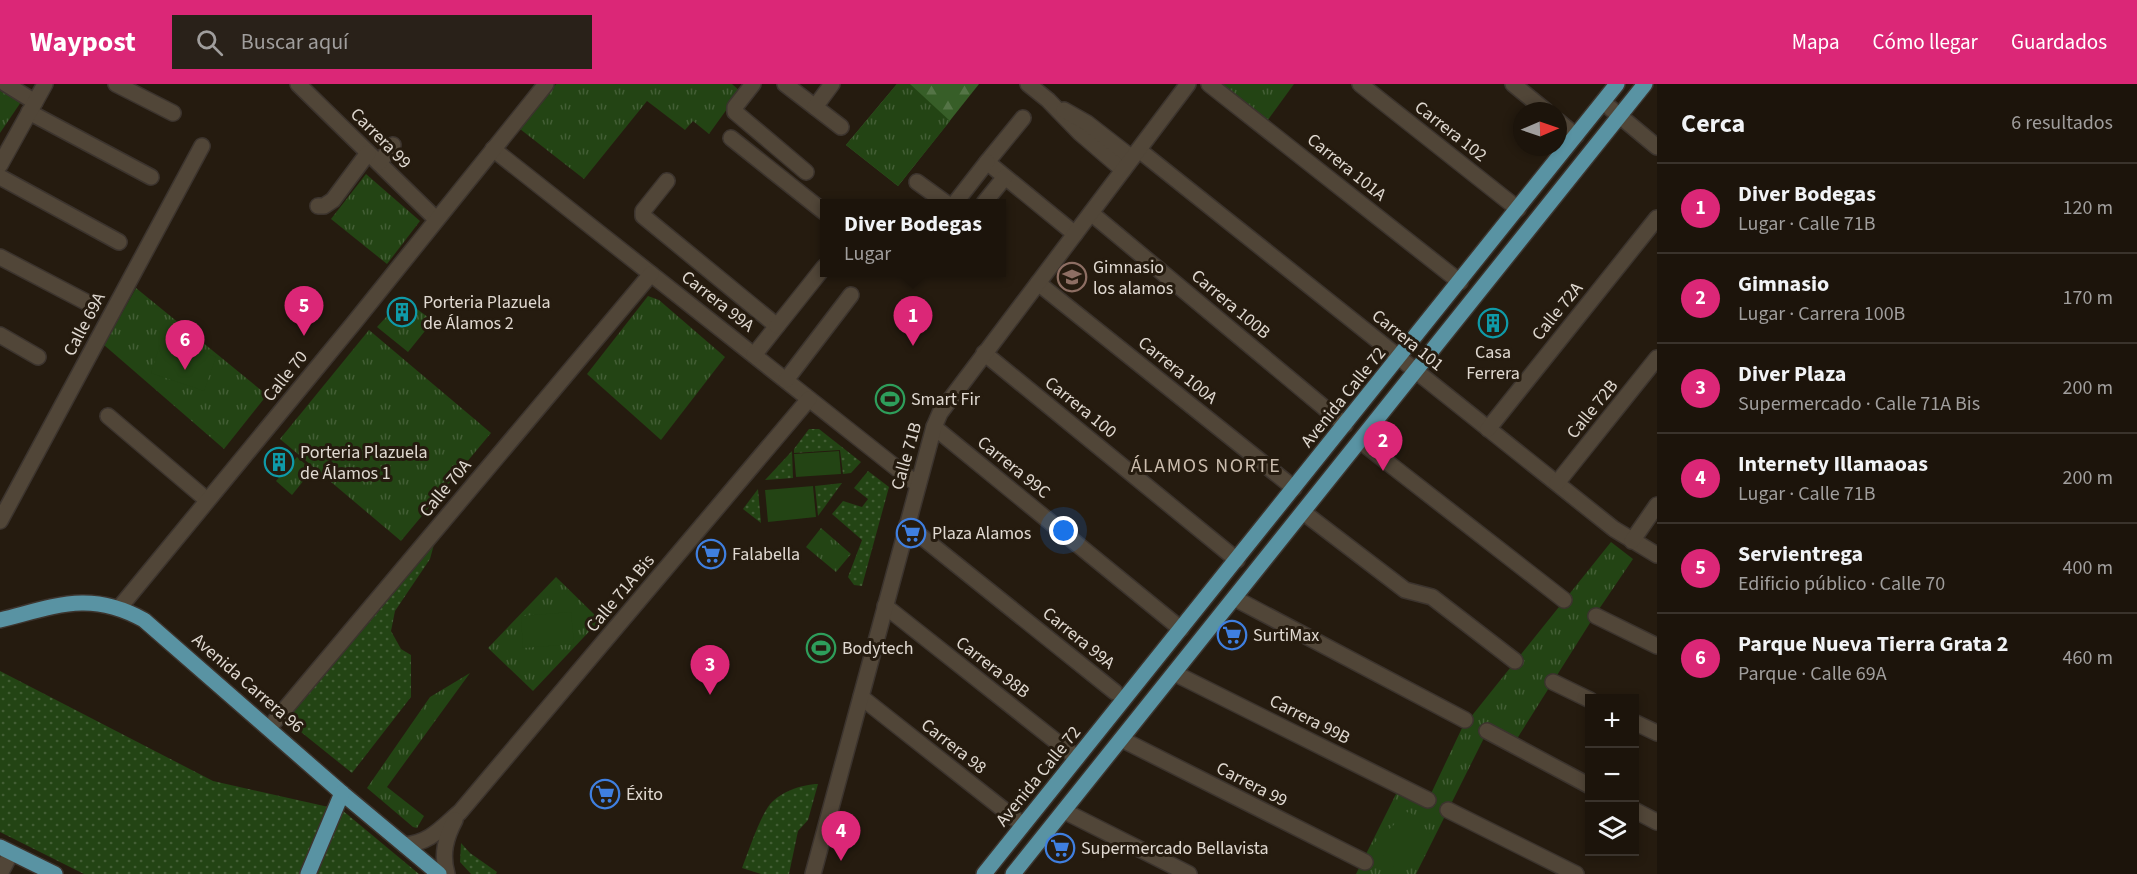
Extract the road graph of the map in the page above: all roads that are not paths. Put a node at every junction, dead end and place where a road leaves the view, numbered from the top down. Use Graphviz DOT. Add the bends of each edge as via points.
graph roads {
  1 [pos="6,84"];
  2 [pos="45,84"];
  3 [pos="116,84"];
  4 [pos="546,84"];
  5 [pos="753,84"];
  6 [pos="785,84"];
  7 [pos="832,84"];
  8 [pos="1028,84"];
  9 [pos="1188,84"];
  10 [pos="1209,84"];
  11 [pos="1360,84"];
  12 [pos="1513,84"];
  13 [pos="1617,84"];
  14 [pos="1645,84"];
  15 [pos="303,85"];
  16 [pos="1535,102"];
  17 [pos="1603,102"];
  18 [pos="32,107"];
  19 [pos="815,107"];
  20 [pos="173,112"];
  21 [pos="1619,116"];
  22 [pos="1023,118"];
  23 [pos="841,127"];
  24 [pos="1567,128"];
  25 [pos="1576,136"];
  26 [pos="731,138"];
  27 [pos="393,145"];
  28 [pos="202,146"];
  29 [pos="1657,147"];
  30 [pos="493,149"];
  31 [pos="373,158"];
  32 [pos="1131,159"];
  33 [pos="987,162"];
  34 [pos="0,165"];
  35 [pos="806,172"];
  36 [pos="0,177"];
  37 [pos="152,177"];
  38 [pos="1005,177"];
  39 [pos="667,181"];
  40 [pos="917,182"];
  41 [pos="939,199"];
  42 [pos="959,199"];
  43 [pos="988,199"];
  44 [pos="318,206"];
  45 [pos="820,208"];
  46 [pos="1518,209"];
  47 [pos="1091,213"];
  48 [pos="1657,218"];
  49 [pos="436,219"];
  50 [pos="1074,234"];
  51 [pos="119,242"];
  52 [pos="0,257"];
  53 [pos="820,273"];
  54 [pos="651,274"];
  55 [pos="1460,282"];
  56 [pos="1038,283"];
  57 [pos="851,295"];
  58 [pos="86,302"];
  59 [pos="777,326"];
  60 [pos="0,335"];
  61 [pos="984,353"];
  62 [pos="754,355"];
  63 [pos="38,357"];
  64 [pos="1399,358"];
  65 [pos="1657,358"];
  66 [pos="1416,372"];
  67 [pos="786,380"];
  68 [pos="809,399"];
  69 [pos="108,416"];
  70 [pos="1346,424"];
  71 [pos="934,427"];
  72 [pos="1488,429"];
  73 [pos="1360,441"];
  74 [pos="1557,483"];
  75 [pos="918,485"];
  76 [pos="1294,488"];
  77 [pos="207,500"];
  78 [pos="1657,505"];
  79 [pos="1303,512"];
  80 [pos="0,521"];
  81 [pos="907,525"];
  82 [pos="1632,541"];
  83 [pos="1657,555"];
  84 [pos="1237,560"];
  85 [pos="1234,598"];
  86 [pos="1564,600"];
  87 [pos="885,606"];
  88 [pos="120,608"];
  89 [pos="1596,616"];
  90 [pos="0,620"];
  91 [pos="1181,629"];
  92 [pos="1657,646"];
  93 [pos="1515,661"];
  94 [pos="1174,673"];
  95 [pos="1553,682"];
  96 [pos="1115,692"];
  97 [pos="861,697"];
  98 [pos="1585,698"];
  99 [pos="1465,720"];
  100 [pos="1639,724"];
  101 [pos="269,728"];
  102 [pos="1487,731"];
  103 [pos="1657,733"];
  104 [pos="1121,740"];
  105 [pos="1077,758"];
  106 [pos="1585,783"];
  107 [pos="342,793"];
  108 [pos="1428,800"];
  109 [pos="1448,810"];
  110 [pos="1064,811"];
  111 [pos="460,812"];
  112 [pos="1639,812"];
  113 [pos="1657,822"];
  114 [pos="1023,825"];
  115 [pos="404,845"];
  116 [pos="5,850"];
  117 [pos="1365,862"];
  118 [pos="0,874"];
  119 [pos="55,874"];
  120 [pos="308,874"];
  121 [pos="439,874"];
  122 [pos="447,874"];
  123 [pos="813,874"];
  124 [pos="984,874"];
  125 [pos="1013,874"];
  126 [pos="1189,874"];
  127 [pos="1576,874"];
  1 -- 18 [label="street"];
  2 -- 18 [label="street"];
  3 -- 20 [label="street"];
  4 -- 30 [label="street, Calle 70"];
  5 -- 35 [label="street" via="735,112"];
  6 -- 19 [label="street"];
  7 -- 19 [label="street"];
  8 -- 32 [label="street, Carrera 101" via="1080,133"];
  9 -- 32 [label="street, Calle 71B"];
  10 -- 55 [label="street, Carrera 101A"];
  11 -- 46 [label="street, Carrera 102"];
  12 -- 16 [label="street"];
  13 -- 17 [label="main road, Avenida Calle 72"];
  14 -- 21 [label="main road"];
  15 -- 31 [label="street, Carrera 99"];
  17 -- 21 [label="street"];
  17 -- 25 [label="main road, Avenida Calle 72"];
  18 -- 34 [label="street"];
  18 -- 37 [label="street"];
  19 -- 23 [label="street"];
  21 -- 29 [label="street"];
  21 -- 66 [label="main road"];
  22 -- 33 [label="street"];
  24 -- 25 [label="street"];
  25 -- 46 [label="main road, Avenida Calle 72"];
  26 -- 45 [label="street"];
  27 -- 31 [label="street"];
  28 -- 80 [label="street, Calle 69A"];
  30 -- 49 [label="street, Calle 70"];
  30 -- 54 [label="street, Carrera 99A"];
  31 -- 44 [label="street" via="333,200"];
  31 -- 49 [label="street, Carrera 99"];
  32 -- 47 [label="street, Calle 71B"];
  32 -- 64 [label="street, Carrera 101"];
  33 -- 38 [label="street"];
  33 -- 42 [label="street"];
  36 -- 51 [label="street"];
  38 -- 43 [label="street"];
  38 -- 50 [label="street"];
  39 -- 59 [label="street" via="643,212 645,219"];
  40 -- 41 [label="street"];
  46 -- 55 [label="main road, Avenida Calle 72"];
  47 -- 50 [label="street, Calle 71B"];
  47 -- 70 [label="street, Carrera 100B"];
  48 -- 72 [label="street, Calle 72A"];
  49 -- 77 [label="street, Calle 70"];
  50 -- 56 [label="street, Calle 71B"];
  52 -- 58 [label="street"];
  53 -- 59 [label="street"];
  54 -- 62 [label="street, Carrera 99A"];
  54 -- 101 [label="street, Calle 70A"];
  55 -- 64 [label="main road, Avenida Calle 72"];
  56 -- 61 [label="street, Calle 71B"];
  56 -- 76 [label="street, Carrera 100A"];
  57 -- 67 [label="street"];
  59 -- 62 [label="street"];
  60 -- 63 [label="street"];
  61 -- 71 [label="street, Calle 71B" via="946,403"];
  61 -- 84 [label="street, Carrera 100"];
  62 -- 67 [label="street, Carrera 99A"];
  64 -- 66 [label="street, Carrera 101"];
  64 -- 70 [label="main road, Avenida Calle 72"];
  65 -- 74 [label="street, Calle 72B"];
  66 -- 72 [label="street, Carrera 101"];
  66 -- 73 [label="main road"];
  67 -- 68 [label="street, Carrera 99A"];
  68 -- 75 [label="street, Carrera 99A"];
  68 -- 111 [label="street, Calle 71A Bis"];
  69 -- 77 [label="street"];
  70 -- 76 [label="main road, Avenida Calle 72"];
  71 -- 75 [label="street, Calle 71B"];
  71 -- 91 [label="street, Carrera 99C"];
  72 -- 74 [label="street, Carrera 101"];
  73 -- 79 [label="main road"];
  73 -- 86 [label="street"];
  74 -- 82 [label="street, Carrera 101"];
  75 -- 81 [label="street, Calle 71B"];
  76 -- 84 [label="main road, Avenida Calle 72"];
  77 -- 88 [label="street, Calle 70"];
  78 -- 82 [label="street"];
  79 -- 85 [label="main road"];
  79 -- 93 [label="street" via="1405,590 1432,597"];
  81 -- 87 [label="street, Calle 71B"];
  81 -- 96 [label="street, Carrera 99A"];
  82 -- 83 [label="street, Carrera 101"];
  84 -- 91 [label="main road, Avenida Calle 72"];
  85 -- 94 [label="main road"];
  85 -- 99 [label="street"];
  87 -- 97 [label="street, Calle 71B"];
  87 -- 105 [label="street, Carrera 98B"];
  88 -- 90 [label="main road, Avenida Carrera 96" via="86,602 63,604"];
  88 -- 101 [label="main road, Avenida Carrera 96" via="144,620"];
  89 -- 92 [label="street"];
  91 -- 105 [label="main road, Avenida Calle 72"];
  94 -- 104 [label="main road"];
  94 -- 108 [label="street, Carrera 99B"];
  95 -- 98 [label="street"];
  97 -- 114 [label="street, Carrera 98"];
  97 -- 123 [label="street, Calle 71B"];
  100 -- 103 [label="street"];
  101 -- 107 [label="main road, Avenida Carrera 96"];
  102 -- 106 [label="street"];
  104 -- 110 [label="main road"];
  104 -- 117 [label="street, Carrera 99"];
  105 -- 114 [label="main road, Avenida Calle 72"];
  107 -- 115 [label="main road, Avenida Carrera 96"];
  107 -- 120 [label="main road"];
  109 -- 127 [label="street"];
  110 -- 125 [label="main road"];
  110 -- 126 [label="street"];
  111 -- 115 [label="street, Calle 71A Bis" via="428,840"];
  111 -- 122 [label="street, Calle 71A Bis" via="445,844"];
  112 -- 113 [label="street"];
  114 -- 124 [label="main road, Avenida Calle 72"];
  115 -- 121 [label="main road, Avenida Carrera 96"];
  116 -- 118 [label="street"];
  116 -- 119 [label="main road"];
}
